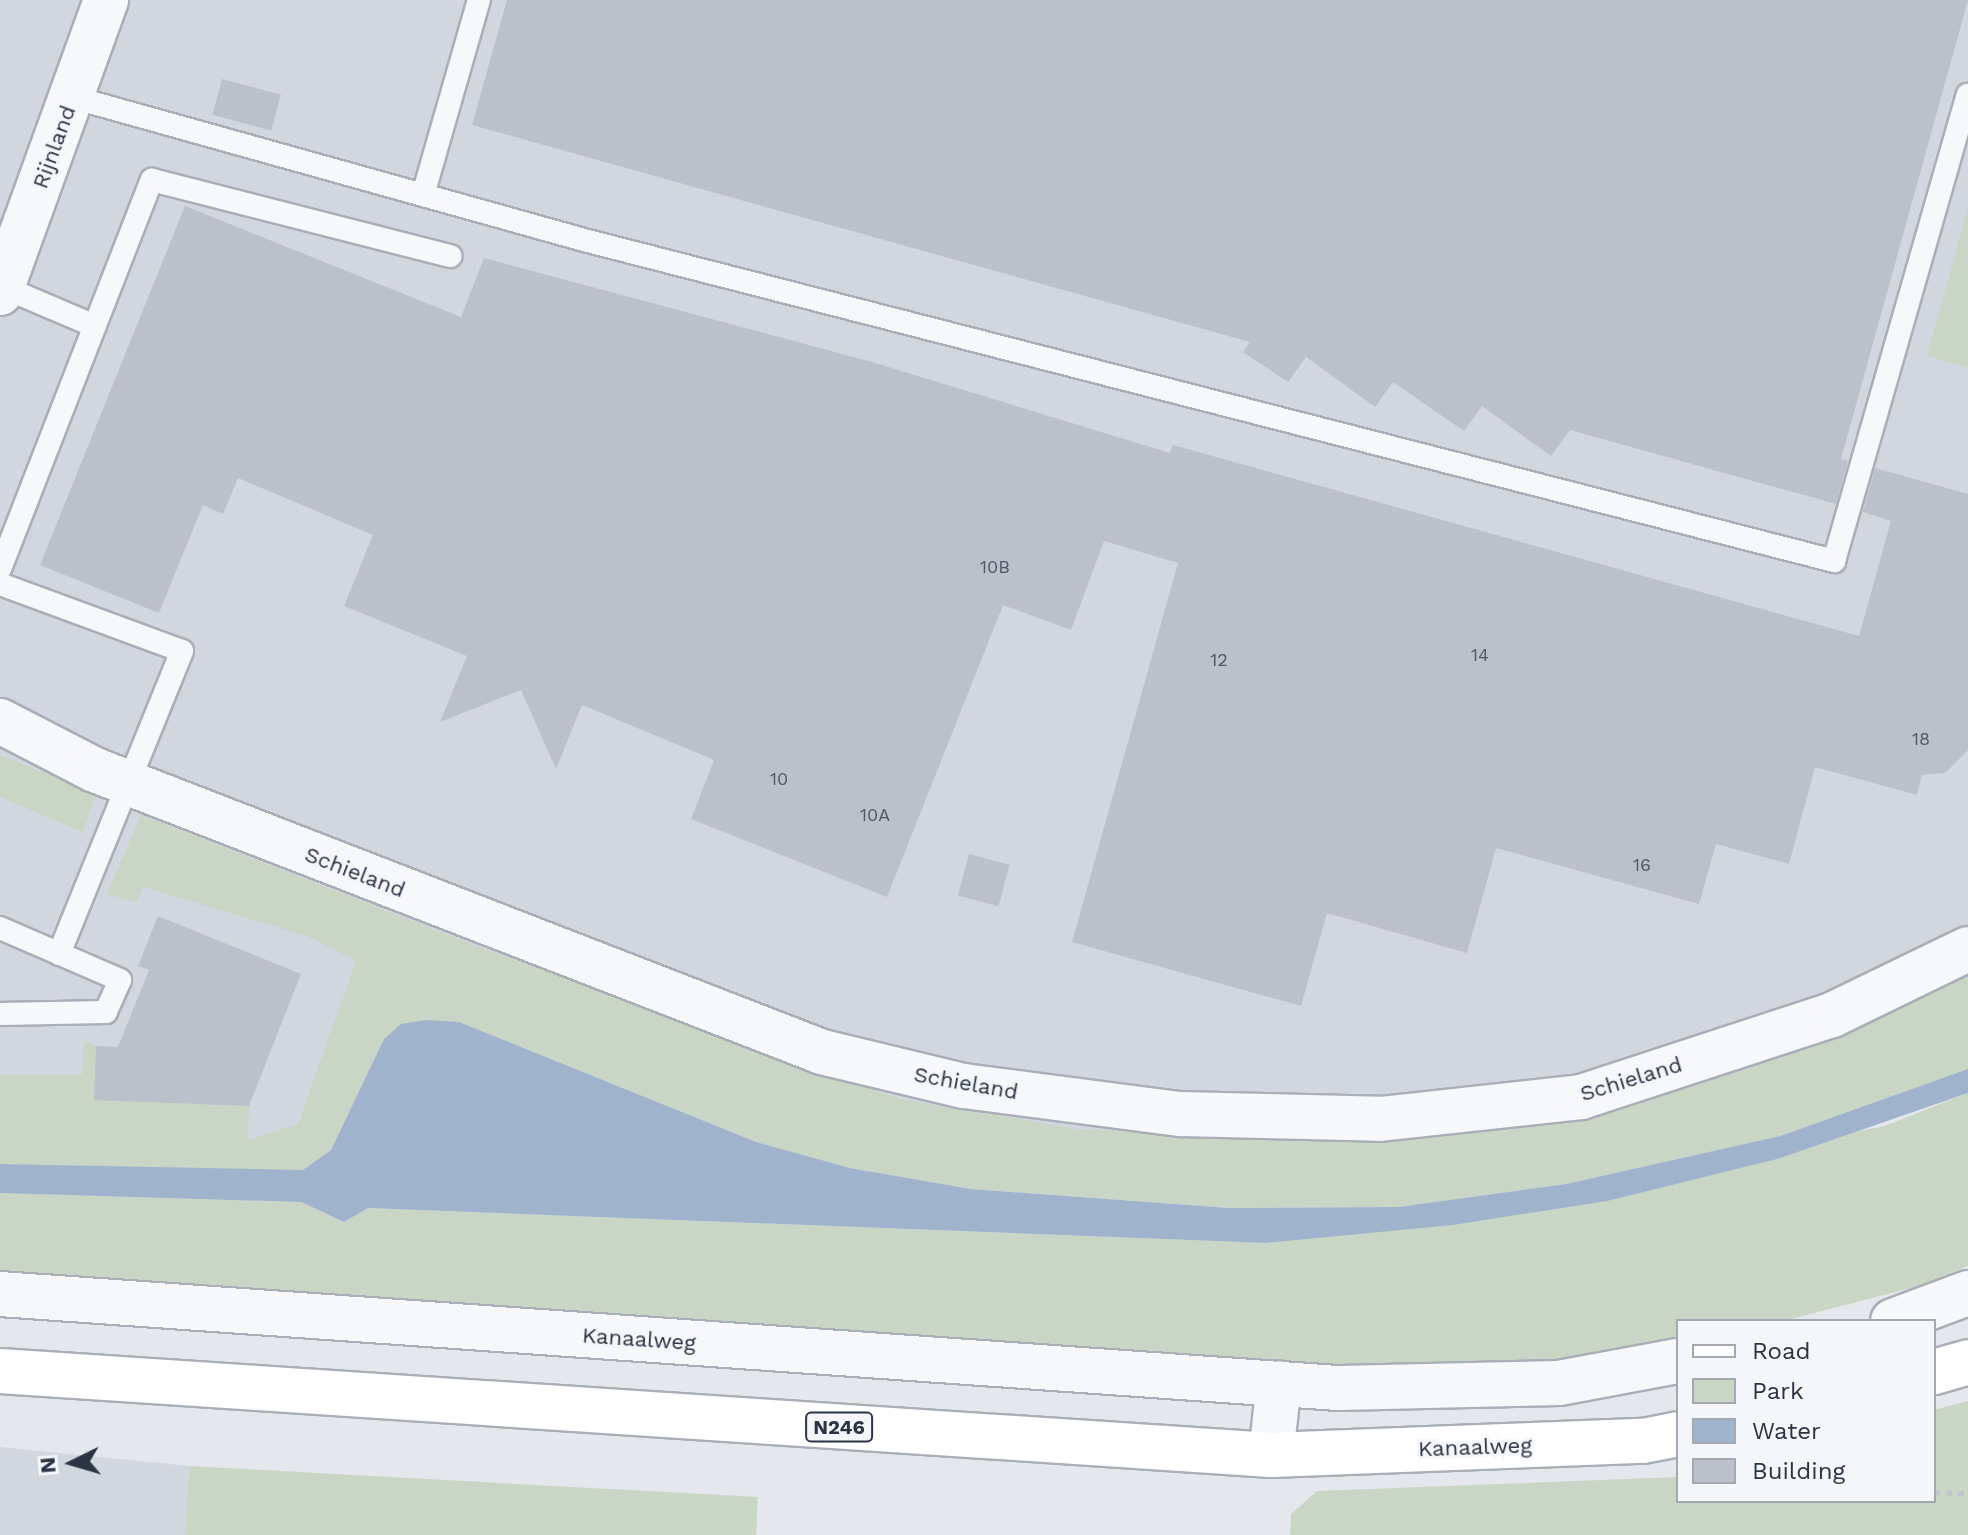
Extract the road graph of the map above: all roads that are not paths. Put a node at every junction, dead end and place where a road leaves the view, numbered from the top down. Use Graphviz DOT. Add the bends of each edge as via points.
graph roads {
  1 [pos="106,0"];
  2 [pos="479,0"];
  3 [pos="1968,95"];
  4 [pos="72,97"];
  5 [pos="423,195"];
  6 [pos="450,256"];
  7 [pos="1,290"];
  8 [pos="95,326"];
  9 [pos="0,569"];
  10 [pos="0,584"];
  11 [pos="0,721"];
  12 [pos="130,784"];
  13 [pos="0,928"];
  14 [pos="1968,949"];
  15 [pos="59,954"];
  16 [pos="0,1014"];
  17 [pos="1968,1293"];
  18 [pos="0,1294"];
  19 [pos="1898,1319"];
  20 [pos="1676,1361"];
  21 [pos="1968,1362"];
  22 [pos="0,1371"];
  23 [pos="1936,1371"];
  24 [pos="1279,1383"];
  25 [pos="1676,1434"];
  26 [pos="1271,1455"];
  1 -- 4 [label="street, Rijnland"];
  2 -- 5 [label="lane"];
  3 -- 5 [label="lane" via="1834,561 1376,447"];
  4 -- 5 [label="lane"];
  4 -- 7 [label="street, Rijnland"];
  6 -- 8 [label="lane" via="152,180"];
  7 -- 8 [label="lane"];
  8 -- 9 [label="lane"];
  10 -- 12 [label="lane" via="182,651"];
  11 -- 12 [label="street, Schieland"];
  12 -- 14 [label="street, Schieland" via="822,1052 964,1086 1181,1114 1380,1119 1581,1097 1832,1015"];
  12 -- 15 [label="lane"];
  13 -- 15 [label="lane"];
  15 -- 16 [label="lane" via="120,980 106,1012"];
  17 -- 19 [label="street"];
  18 -- 24 [label="street, Kanaalweg"];
  20 -- 24 [label="street, Kanaalweg" via="1559,1383"];
  21 -- 23 [label="main road"];
  22 -- 26 [label="main road, Kanaalweg / N246"];
  24 -- 26 [label="street"];
  25 -- 26 [label="main road, Kanaalweg / N246" via="1643,1441"];
}
